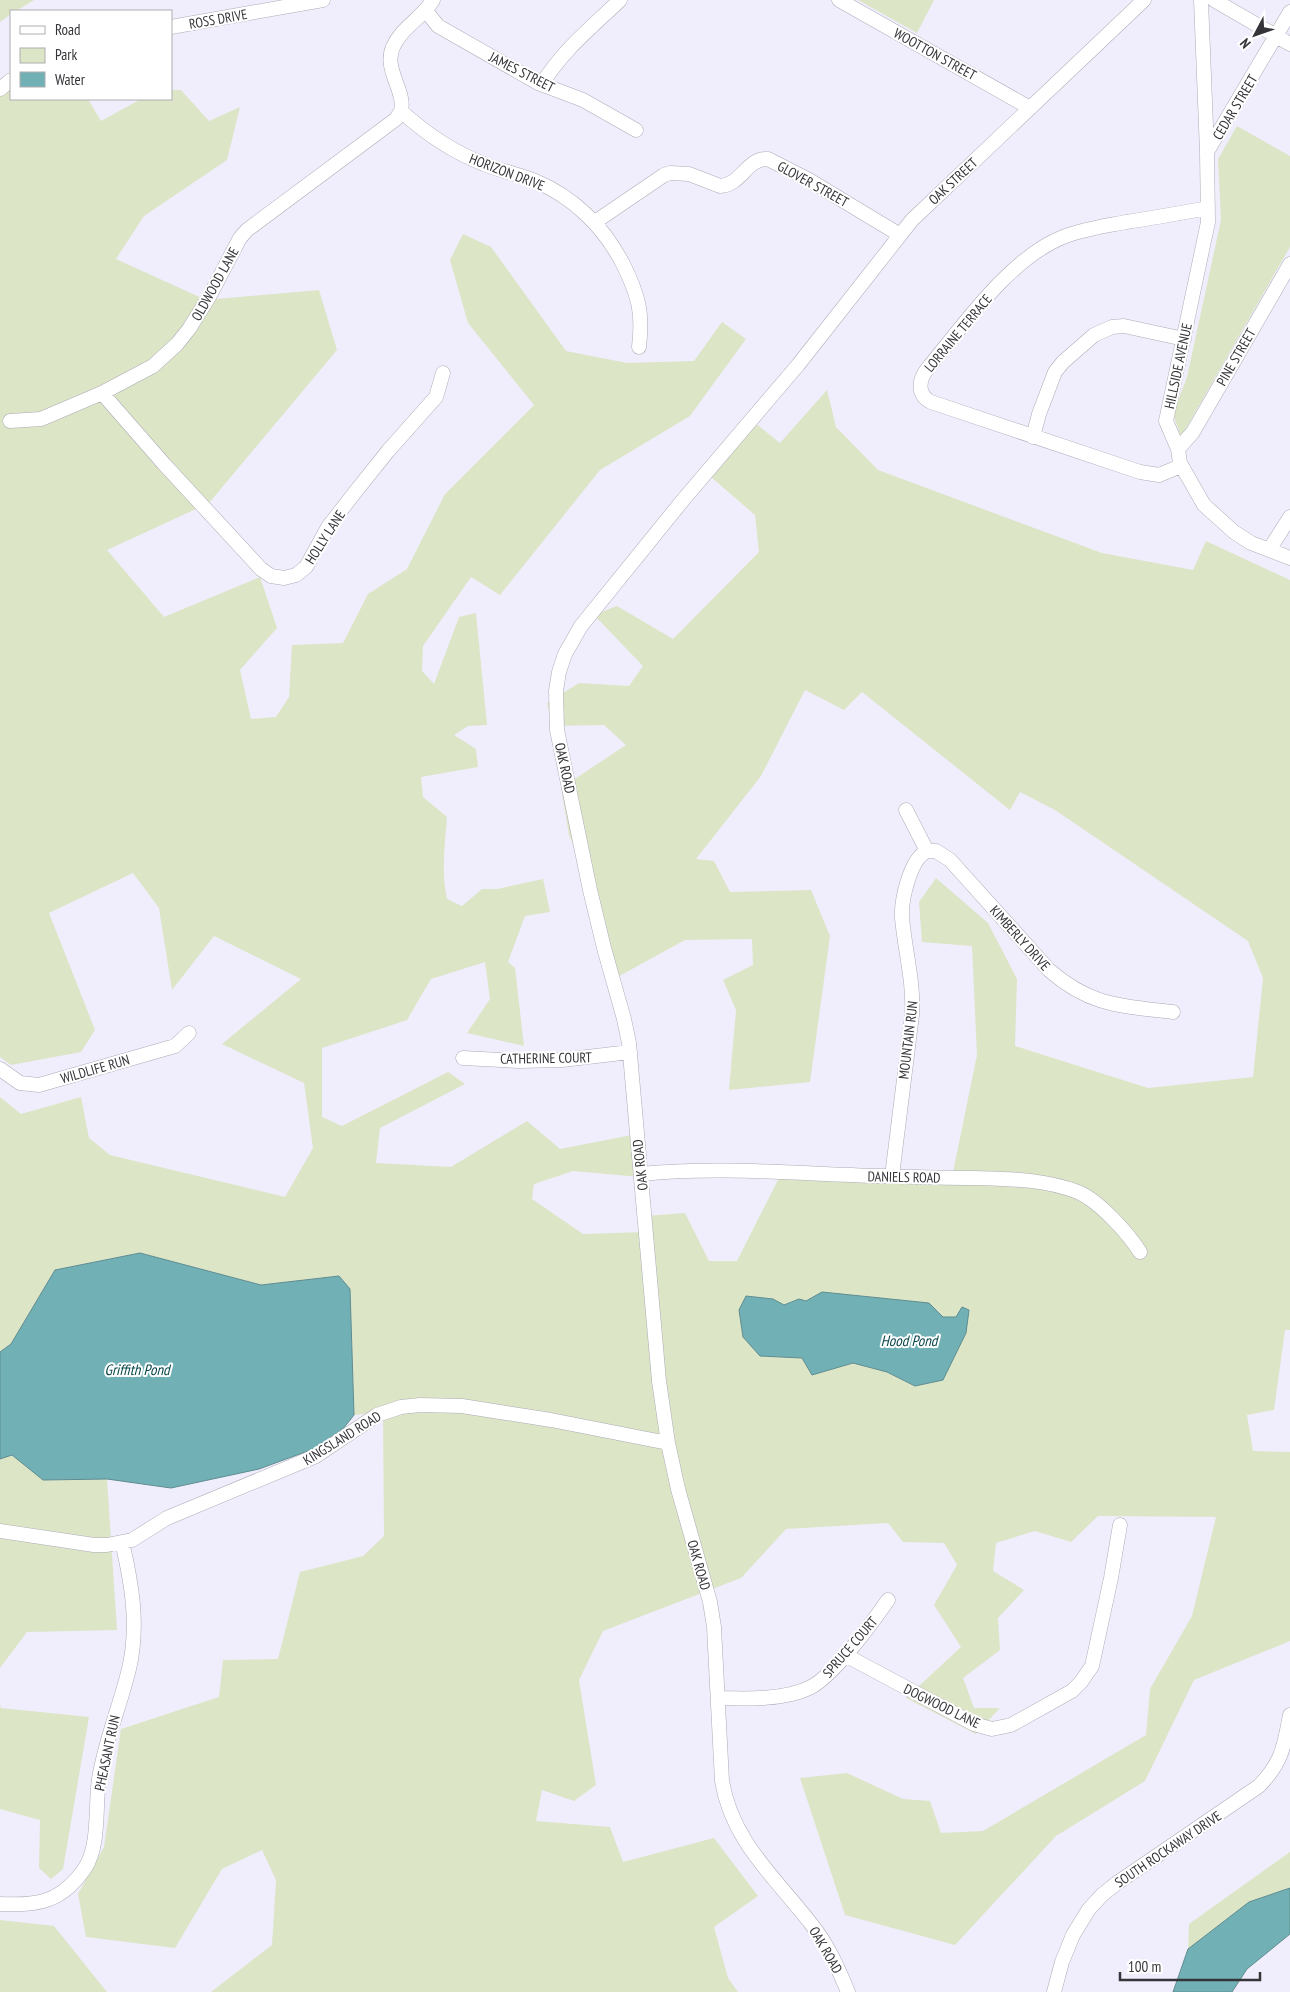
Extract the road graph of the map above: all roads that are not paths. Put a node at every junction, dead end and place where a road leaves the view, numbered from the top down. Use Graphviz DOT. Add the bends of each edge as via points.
graph roads {
  1 [pos="323,0"];
  2 [pos="620,0"];
  3 [pos="839,0"];
  4 [pos="1144,0"];
  5 [pos="1201,0"];
  6 [pos="1214,0"];
  7 [pos="429,6"];
  8 [pos="1290,12"];
  9 [pos="172,27"];
  10 [pos="1277,36"];
  11 [pos="1290,44"];
  12 [pos="10,81"];
  13 [pos="542,84"];
  14 [pos="0,89"];
  15 [pos="1030,108"];
  16 [pos="401,111"];
  17 [pos="636,130"];
  18 [pos="1207,152"];
  19 [pos="1208,208"];
  20 [pos="595,222"];
  21 [pos="900,235"];
  22 [pos="1290,264"];
  23 [pos="1184,339"];
  24 [pos="639,347"];
  25 [pos="443,373"];
  26 [pos="784,381"];
  27 [pos="102,393"];
  28 [pos="10,421"];
  29 [pos="1033,437"];
  30 [pos="1178,449"];
  31 [pos="1181,466"];
  32 [pos="1290,517"];
  33 [pos="1269,550"];
  34 [pos="1290,558"];
  35 [pos="906,810"];
  36 [pos="927,851"];
  37 [pos="1173,1012"];
  38 [pos="189,1033"];
  39 [pos="630,1052"];
  40 [pos="463,1058"];
  41 [pos="0,1069"];
  42 [pos="641,1174"];
  43 [pos="892,1176"];
  44 [pos="1140,1252"];
  45 [pos="668,1443"];
  46 [pos="1120,1525"];
  47 [pos="0,1531"];
  48 [pos="122,1542"];
  49 [pos="888,1600"];
  50 [pos="844,1655"];
  51 [pos="719,1698"];
  52 [pos="1290,1715"];
  53 [pos="0,1904"];
  54 [pos="848,1992"];
  55 [pos="1054,1992"];
  1 -- 9 [label="street, ROSS DRIVE"];
  2 -- 13 [label="street" via="566,51"];
  3 -- 15 [label="street, WOOTTON STREET"];
  4 -- 15 [label="street, OAK STREET"];
  5 -- 18 [label="street"];
  6 -- 10 [label="street"];
  7 -- 13 [label="street, JAMES STREET" via="438,26"];
  7 -- 16 [label="street" via="407,28 391,53"];
  8 -- 10 [label="street, CEDAR STREET"];
  10 -- 11 [label="street"];
  10 -- 18 [label="street, CEDAR STREET"];
  12 -- 14 [label="street"];
  13 -- 17 [label="street, JAMES STREET" via="583,100"];
  15 -- 21 [label="street, OAK STREET" via="935,197"];
  16 -- 20 [label="street, HORIZON DRIVE" via="456,152 535,181 568,199"];
  16 -- 27 [label="street, OLDWOOD LANE" via="396,119 247,230 177,344 153,366"];
  18 -- 19 [label="street, CEDAR STREET"];
  19 -- 23 [label="street, HILLSIDE AVENUE" via="1208,222"];
  19 -- 29 [label="street, LORRAINE TERRACE" via="1088,229 1045,246 996,288 922,375 922,394 931,402"];
  20 -- 21 [label="street, GLOVER STREET" via="664,175 683,173 726,186 762,159 809,180"];
  20 -- 24 [label="street, HORIZON DRIVE" via="619,256 637,297 642,322"];
  21 -- 26 [label="street, OAK STREET"];
  22 -- 30 [label="street, PINE STREET" via="1193,432"];
  23 -- 29 [label="street" via="1124,326 1094,335 1055,372"];
  23 -- 30 [label="street, HILLSIDE AVENUE" via="1166,421"];
  25 -- 27 [label="street, HOLLY LANE" via="436,398 356,490 328,527 310,562 296,574 284,578 271,576 261,569"];
  26 -- 39 [label="street, OAK ROAD" via="581,626 559,672 555,711 557,730 590,890"];
  27 -- 28 [label="street, OLDWOOD LANE" via="41,419"];
  29 -- 31 [label="street, LORRAINE TERRACE" via="1152,475"];
  30 -- 31 [label="street, HILLSIDE AVENUE"];
  31 -- 33 [label="street, HILLSIDE AVENUE" via="1196,494 1212,514 1234,532"];
  32 -- 33 [label="street"];
  33 -- 34 [label="street, HILLSIDE AVENUE"];
  35 -- 36 [label="street"];
  36 -- 37 [label="street, KIMBERLY DRIVE" via="950,860 1063,983 1103,1002"];
  36 -- 43 [label="street, MOUNTAIN RUN" via="913,868 903,905 913,1001"];
  38 -- 41 [label="street, WILDLIFE RUN" via="175,1046 39,1084 20,1083"];
  39 -- 40 [label="street, CATHERINE COURT" via="562,1060"];
  39 -- 42 [label="street, OAK ROAD"];
  42 -- 43 [label="street, DANIELS ROAD" via="666,1171 796,1172"];
  42 -- 45 [label="street, OAK ROAD" via="659,1381"];
  43 -- 44 [label="street, DANIELS ROAD" via="1027,1180 1077,1192 1117,1223"];
  45 -- 48 [label="street, KINGSLAND ROAD" via="470,1407 401,1407 377,1415 308,1461 176,1514 132,1540"];
  45 -- 51 [label="street, OAK ROAD" via="710,1602"];
  46 -- 50 [label="street, DOGWOOD LANE" via="1089,1671 1072,1691 1011,1725 992,1729 968,1722"];
  47 -- 48 [label="street, KINGSLAND ROAD" via="94,1544"];
  48 -- 53 [label="street, PHEASANT RUN" via="134,1602 134,1639 100,1776 94,1846 90,1858 76,1879 51,1899 20,1905"];
  49 -- 50 [label="street, SPRUCE COURT"];
  50 -- 51 [label="street, SPRUCE COURT" via="820,1681 803,1690 759,1698"];
  51 -- 54 [label="street, OAK ROAD" via="722,1781 732,1818 755,1856 824,1942"];
  52 -- 55 [label="street, SOUTH ROCKAWAY DRIVE" via="1281,1756 1259,1786 1117,1883 1089,1909 1073,1935"];
}
